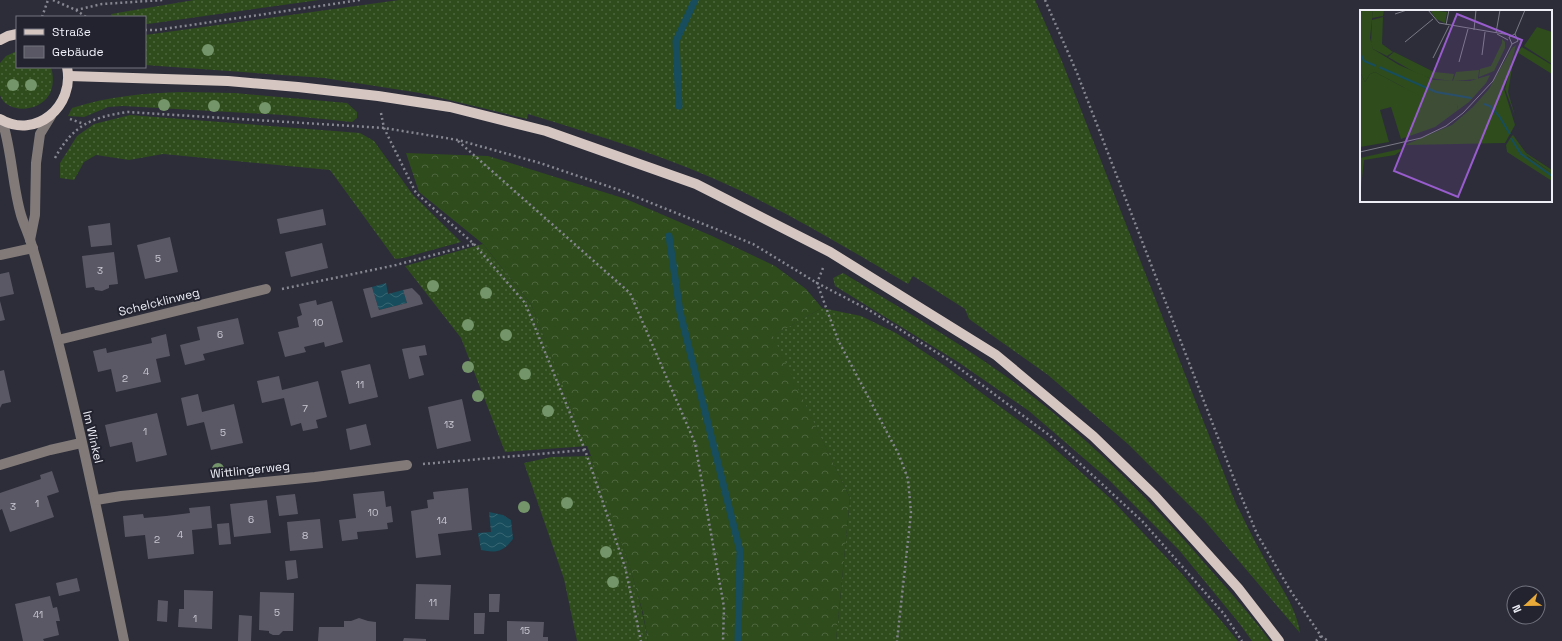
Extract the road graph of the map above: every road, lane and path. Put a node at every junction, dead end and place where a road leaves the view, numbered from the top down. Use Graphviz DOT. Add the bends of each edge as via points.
graph roads {
  1 [pos="48,0"];
  2 [pos="53,0"];
  3 [pos="163,0"];
  4 [pos="360,0"];
  5 [pos="1045,0"];
  6 [pos="76,10"];
  7 [pos="42,16"];
  8 [pos="85,16"];
  9 [pos="146,30"];
  10 [pos="16,34"];
  11 [pos="0,40"];
  12 [pos="68,72"];
  13 [pos="51,116"];
  14 [pos="1,119"];
  15 [pos="384,128"];
  16 [pos="458,140"];
  17 [pos="36,163"];
  18 [pos="31,244"];
  19 [pos="474,244"];
  20 [pos="0,255"];
  21 [pos="817,283"];
  22 [pos="266,289"];
  23 [pos="58,340"];
  24 [pos="81,443"];
  25 [pos="585,450"];
  26 [pos="0,465"];
  27 [pos="407,465"];
  28 [pos="96,500"];
  29 [pos="1321,636"];
  30 [pos="124,641"];
  31 [pos="641,641"];
  32 [pos="723,641"];
  33 [pos="897,641"];
  34 [pos="1242,641"];
  35 [pos="1279,641"];
  36 [pos="1316,641"];
  37 [pos="1328,641"];
  1 -- 7 [label="path"];
  2 -- 6 [label="path"];
  3 -- 6 [label="path" via="102,4"];
  4 -- 9 [label="path"];
  5 -- 29 [label="path" via="1077,74 1257,534"];
  6 -- 8 [label="path"];
  10 -- 11 [label="main road"];
  12 -- 13 [label="main road" via="67,91 61,105"];
  12 -- 35 [label="main road" via="298,87 450,107 546,132 696,184 830,252 996,355 1093,436 1154,495 1238,588"];
  13 -- 14 [label="main road" via="35,123 18,125"];
  13 -- 17 [label="street, Im Winkel" via="40,134"];
  14 -- 18 [label="street, Im Winkel" via="7,136 20,214"];
  15 -- 16 [label="path"];
  15 -- 17 [label="path" via="128,112 107,115 91,121 77,129 63,143 53,163"];
  15 -- 19 [label="path" via="416,193"];
  16 -- 21 [label="path" via="540,163 686,216 753,244"];
  16 -- 32 [label="path" via="630,293 695,443 724,607"];
  17 -- 18 [label="street, Im Winkel" via="35,215"];
  18 -- 20 [label="street"];
  18 -- 23 [label="street, Im Winkel"];
  19 -- 22 [label="path" via="396,265 285,289"];
  19 -- 25 [label="path" via="525,303"];
  21 -- 33 [label="path" via="838,340 899,455 908,479 911,513"];
  21 -- 34 [label="path" via="869,310 947,359 1049,435 1142,521 1224,614"];
  22 -- 23 [label="street, Schelcklinweg"];
  23 -- 24 [label="street, Im Winkel"];
  24 -- 26 [label="street"];
  24 -- 28 [label="street, Im Winkel"];
  25 -- 27 [label="path"];
  25 -- 31 [label="path" via="625,567"];
  27 -- 28 [label="street, Wittlingerweg"];
  28 -- 30 [label="street, Im Winkel"];
  29 -- 36 [label="path"];
  29 -- 37 [label="path"];
}
